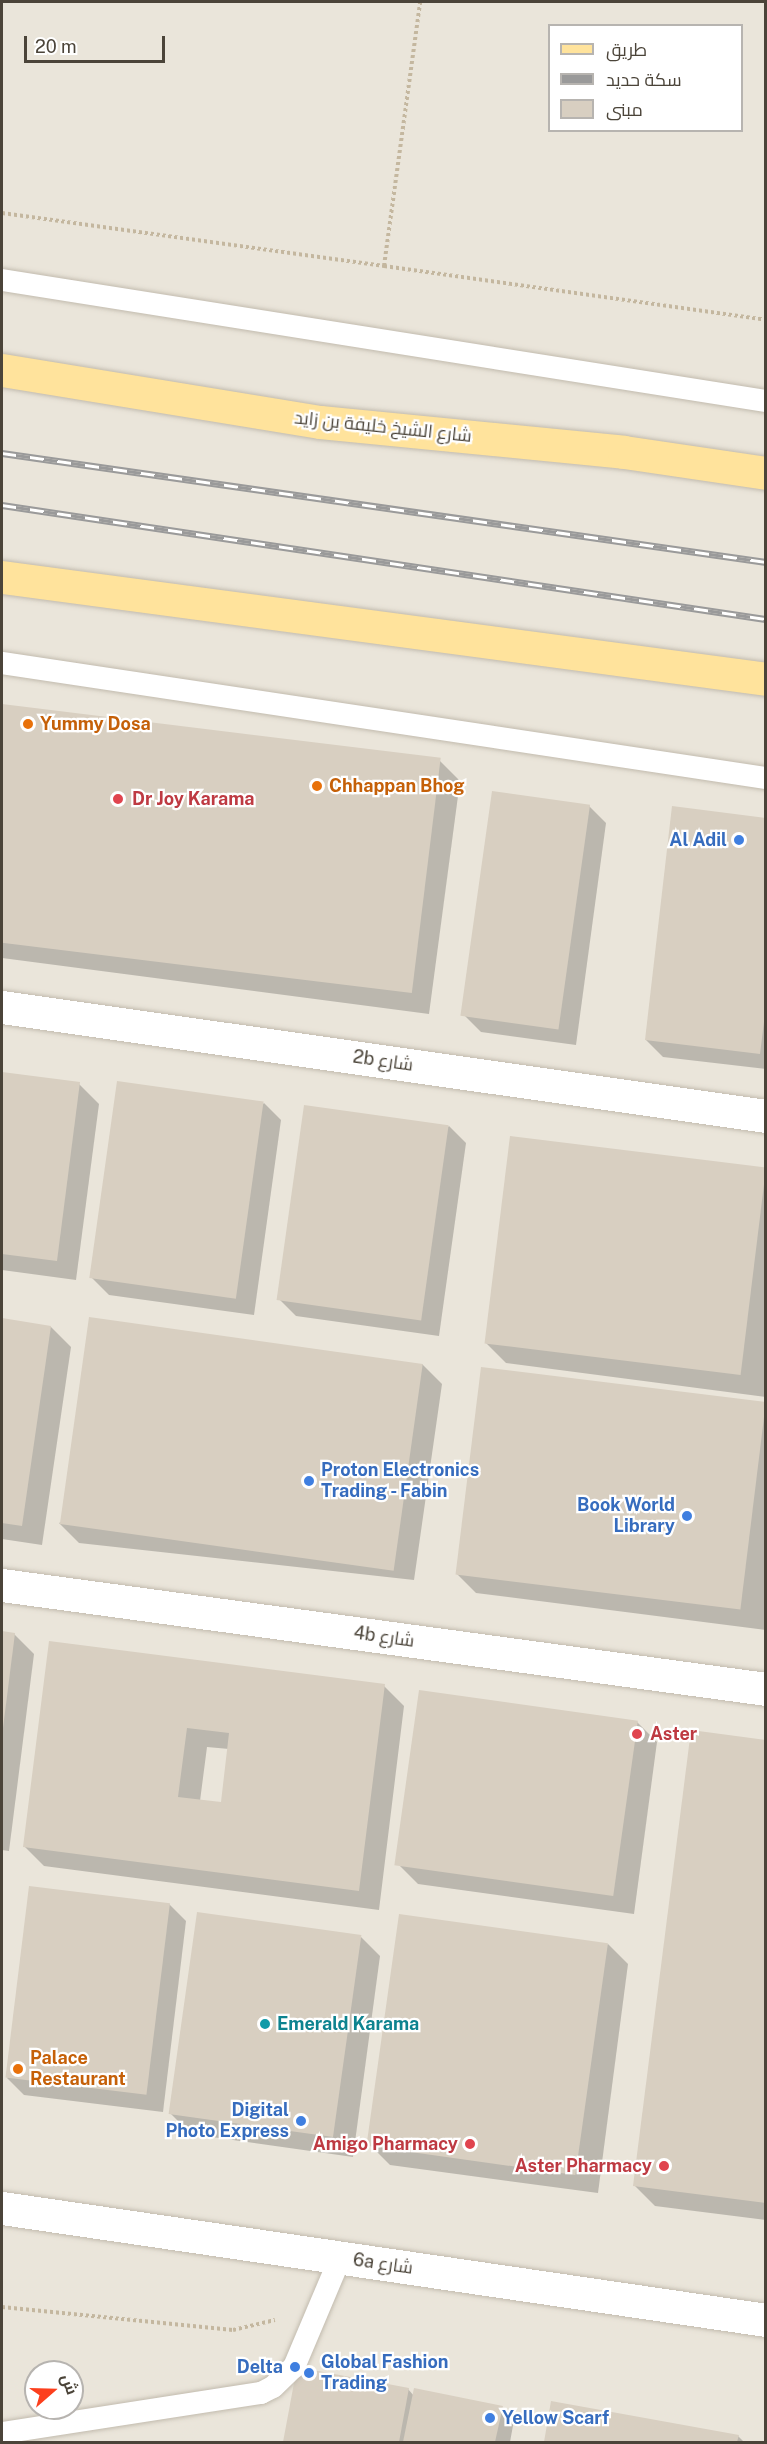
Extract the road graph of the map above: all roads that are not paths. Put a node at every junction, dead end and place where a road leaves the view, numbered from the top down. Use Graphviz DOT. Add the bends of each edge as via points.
graph roads {
  1 [pos="2,280"];
  2 [pos="2,370"];
  3 [pos="765,401"];
  4 [pos="765,473"];
  5 [pos="2,577"];
  6 [pos="2,663"];
  7 [pos="765,679"];
  8 [pos="765,778"];
  9 [pos="2,1007"];
  10 [pos="765,1116"];
  11 [pos="2,1585"];
  12 [pos="765,1689"];
  13 [pos="2,2208"];
  14 [pos="340,2258"];
  15 [pos="765,2320"];
  16 [pos="2,2433"];
  1 -- 3 [label="lane"];
  2 -- 4 [label="main road, شارع الشيخ خليفة بن زايد" via="320,422 624,452"];
  5 -- 7 [label="main road"];
  6 -- 8 [label="lane"];
  9 -- 10 [label="street, 2b شارع"];
  11 -- 12 [label="street, 4b شارع"];
  13 -- 14 [label="street, 6a شارع"];
  14 -- 15 [label="street, 6a شارع"];
  14 -- 16 [label="lane" via="294,2367 261,2393"];
}
